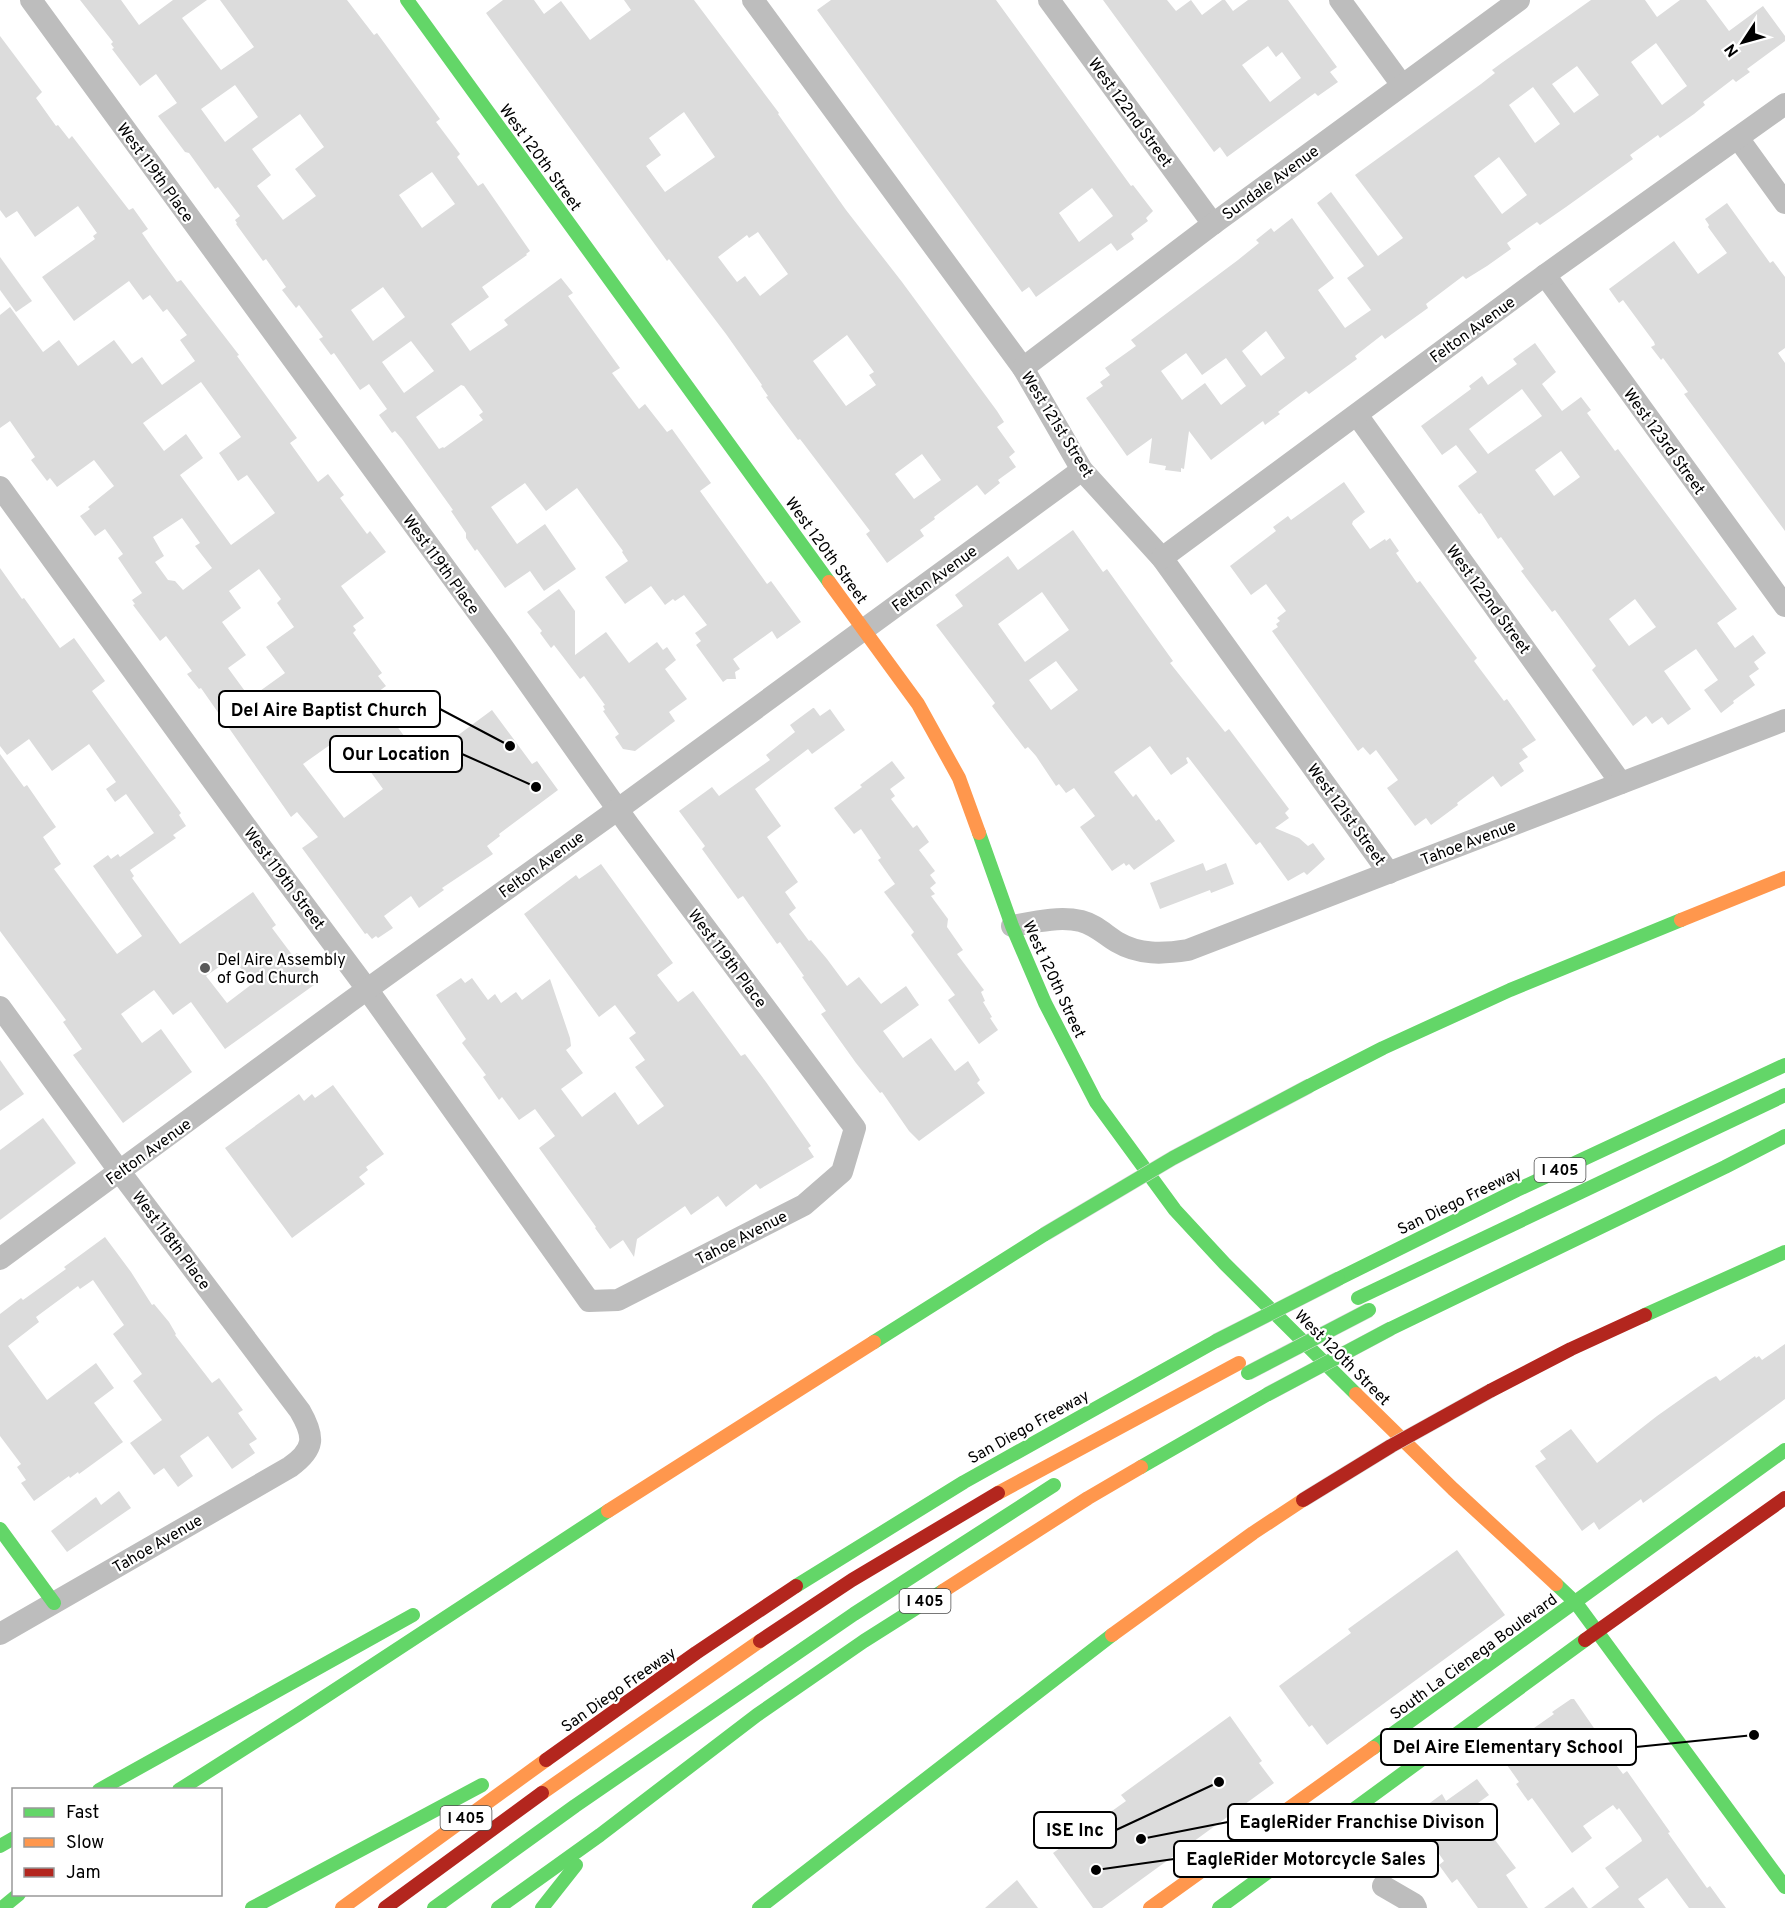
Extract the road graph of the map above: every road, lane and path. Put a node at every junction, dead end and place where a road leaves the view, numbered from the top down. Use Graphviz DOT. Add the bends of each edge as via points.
graph roads {
  1 [pos="31,0"];
  2 [pos="407,0"];
  3 [pos="753,0"];
  4 [pos="1049,0"];
  5 [pos="1340,0"];
  6 [pos="1519,0"];
  7 [pos="1402,85"];
  8 [pos="1785,104"];
  9 [pos="1738,138"];
  10 [pos="1785,203"];
  11 [pos="1213,224"];
  12 [pos="1545,275"];
  13 [pos="1023,368"];
  14 [pos="1357,415"];
  15 [pos="1082,470"];
  16 [pos="0,487"];
  17 [pos="1162,558"];
  18 [pos="1785,606"];
  19 [pos="864,629"];
  20 [pos="1785,720"];
  21 [pos="1621,783"];
  22 [pos="617,810"];
  23 [pos="1389,873"];
  24 [pos="1785,878"];
  25 [pos="1012,926"];
  26 [pos="367,989"];
  27 [pos="0,1007"];
  28 [pos="1785,1065"];
  29 [pos="1785,1095"];
  30 [pos="1785,1107"];
  31 [pos="855,1128"];
  32 [pos="1785,1136"];
  33 [pos="120,1172"];
  34 [pos="1517,1238"];
  35 [pos="1785,1252"];
  36 [pos="0,1259"];
  37 [pos="588,1300"];
  38 [pos="1353,1301"];
  39 [pos="1374,1308"];
  40 [pos="1308,1325"];
  41 [pos="1278,1341"];
  42 [pos="1259,1352"];
  43 [pos="1243,1368"];
  44 [pos="1122,1441"];
  45 [pos="309,1448"];
  46 [pos="1785,1450"];
  47 [pos="1063,1479"];
  48 [pos="633,1494"];
  49 [pos="1785,1498"];
  50 [pos="0,1529"];
  51 [pos="477,1580"];
  52 [pos="54,1603"];
  53 [pos="1576,1603"];
  54 [pos="425,1609"];
  55 [pos="1598,1631"];
  56 [pos="0,1634"];
  57 [pos="590,1728"];
  58 [pos="103,1788"];
  59 [pos="182,1788"];
  60 [pos="600,1836"];
  61 [pos="814,1865"];
  62 [pos="1383,1886"];
  63 [pos="1785,1887"];
  64 [pos="17,1896"];
  65 [pos="2,1908"];
  66 [pos="252,1908"];
  67 [pos="342,1908"];
  68 [pos="385,1908"];
  69 [pos="434,1908"];
  70 [pos="498,1908"];
  71 [pos="542,1908"];
  72 [pos="759,1908"];
  73 [pos="773,1908"];
  74 [pos="1150,1908"];
  75 [pos="1219,1908"];
  76 [pos="1416,1908"];
  1 -- 22 [label="street, West 119th Place"];
  2 -- 19 [label="main road, West 120th Street"];
  3 -- 13 [label="street, West 121st Street"];
  4 -- 11 [label="street, West 122nd Street"];
  5 -- 7 [label="street"];
  6 -- 7 [label="street, Sundale Avenue"];
  7 -- 11 [label="street, Sundale Avenue"];
  8 -- 9 [label="street, Felton Avenue"];
  9 -- 10 [label="street"];
  9 -- 12 [label="street, Felton Avenue"];
  11 -- 13 [label="street, Sundale Avenue"];
  12 -- 14 [label="street, Felton Avenue"];
  12 -- 18 [label="street, West 123rd Street"];
  13 -- 15 [label="street, West 121st Street"];
  14 -- 17 [label="street, Felton Avenue"];
  14 -- 21 [label="street, West 122nd Street"];
  15 -- 17 [label="street, West 121st Street"];
  15 -- 19 [label="street, Felton Avenue"];
  16 -- 26 [label="street, West 119th Street"];
  17 -- 23 [label="street, West 121st Street"];
  19 -- 22 [label="street, Felton Avenue"];
  19 -- 25 [label="main road, West 120th Street" via="918,704 959,778"];
  20 -- 21 [label="street, Tahoe Avenue"];
  21 -- 23 [label="street, Tahoe Avenue"];
  22 -- 26 [label="street, Felton Avenue"];
  22 -- 31 [label="street, West 119th Place"];
  23 -- 25 [label="street, Tahoe Avenue" via="1180,952 1140,951 1081,921 1057,919"];
  24 -- 48 [label="main road, bridge" via="1510,990 1383,1048 1173,1158 1045,1234"];
  25 -- 53 [label="main road, West 120th Street" via="1045,1003 1096,1102 1175,1210 1453,1489"];
  26 -- 33 [label="street, Felton Avenue"];
  26 -- 37 [label="street, West 119th Street"];
  27 -- 33 [label="street, West 118th Place"];
  28 -- 57 [label="main road, San Diego Freeway / I 405, bridge" via="1507,1194 1216,1341 1070,1421 938,1496 817,1572"];
  29 -- 38 [label="main road"];
  30 -- 34 [label="main road"];
  31 -- 37 [label="street, Tahoe Avenue" via="842,1172 804,1205 618,1300"];
  32 -- 60 [label="main road, I 405, bridge" via="1390,1329 1088,1498 864,1641 757,1715"];
  33 -- 36 [label="street, Felton Avenue"];
  33 -- 45 [label="street, West 118th Place" via="300,1412 310,1429"];
  35 -- 61 [label="main road, bridge" via="1571,1349 1391,1446 1304,1500 1135,1617"];
  39 -- 43 [label="main road, bridge"];
  40 -- 41 [label="main road"];
  42 -- 43 [label="main road"];
  43 -- 44 [label="main road"];
  43 -- 68 [label="main road" via="1035,1471 853,1580 675,1699"];
  45 -- 52 [label="street, Tahoe Avenue" via="290,1467"];
  46 -- 53 [label="main road, South La Cienega Boulevard"];
  47 -- 69 [label="main road" via="844,1620"];
  48 -- 51 [label="main road"];
  48 -- 59 [label="main road"];
  49 -- 55 [label="main road"];
  50 -- 52 [label="main road"];
  52 -- 56 [label="street, Tahoe Avenue"];
  53 -- 55 [label="main road, West 120th Street"];
  53 -- 74 [label="main road, South La Cienega Boulevard"];
  54 -- 58 [label="main road"];
  55 -- 63 [label="main road, West 120th Street"];
  55 -- 75 [label="main road"];
  57 -- 66 [label="main road"];
  57 -- 67 [label="main road, San Diego Freeway / I 405"];
  60 -- 70 [label="main road, I 405"];
  60 -- 71 [label="main road"];
  61 -- 72 [label="main road"];
  61 -- 73 [label="main road"];
  62 -- 76 [label="street"];
  64 -- 65 [label="main road"];
}
